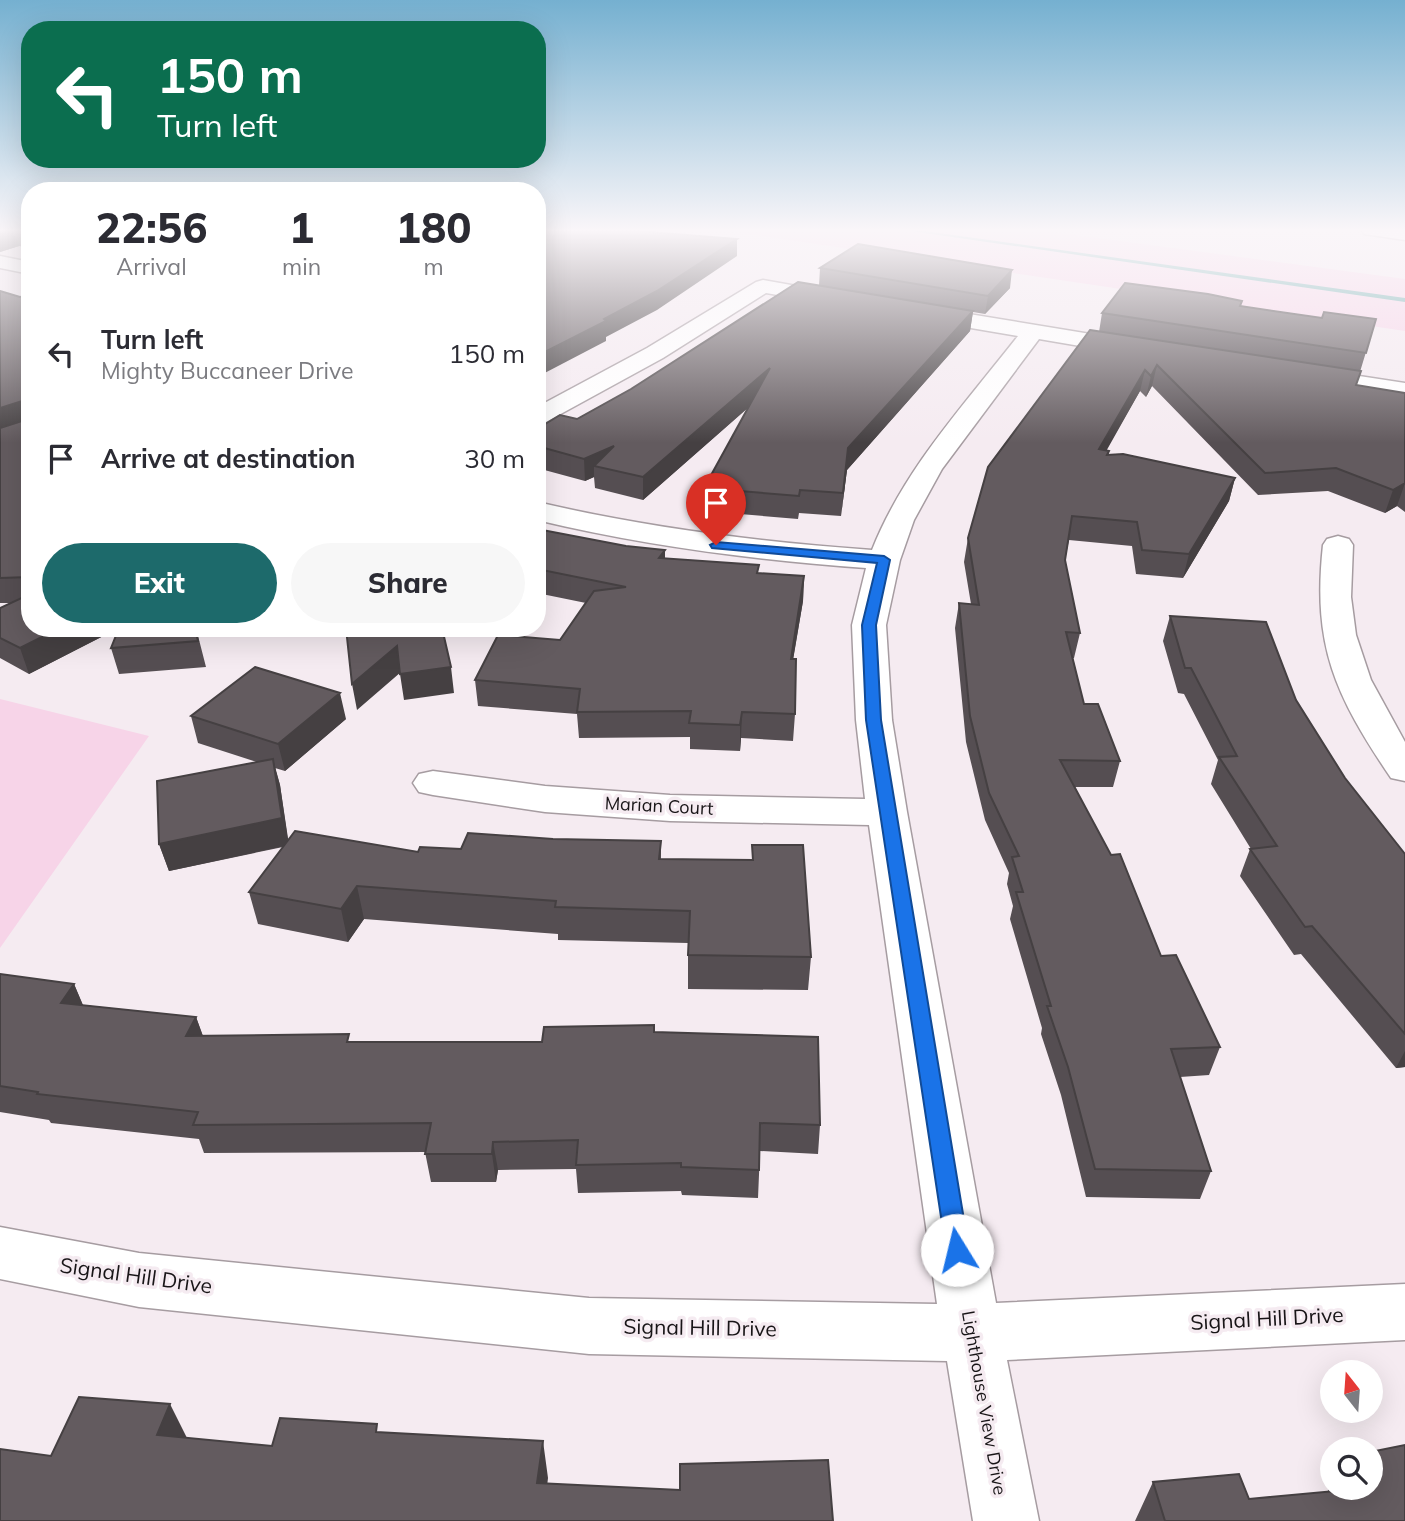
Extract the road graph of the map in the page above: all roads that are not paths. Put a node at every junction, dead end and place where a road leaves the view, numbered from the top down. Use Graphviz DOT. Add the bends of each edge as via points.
graph roads {
  1 [pos="739,301"];
  2 [pos="851,301"];
  3 [pos="857,302"];
  4 [pos="898,309"];
  5 [pos="1033,332"];
  6 [pos="1157,351"];
  7 [pos="1281,371"];
  8 [pos="1405,390"];
  9 [pos="546,412"];
  10 [pos="546,513"];
  11 [pos="1338,545"];
  12 [pos="884,560"];
  13 [pos="1405,769"];
  14 [pos="433,783"];
  15 [pos="887,812"];
  16 [pos="0,1253"];
  17 [pos="1405,1312"];
  18 [pos="971,1334"];
  19 [pos="1006,1521"];
  1 -- 9 [label="street"];
  2 -- 3 [label="street"];
  4 -- 5 [label="street"];
  5 -- 6 [label="street"];
  5 -- 12 [label="street, Lighthouse View Drive" via="929,467 899,520"];
  7 -- 8 [label="street"];
  10 -- 12 [label="street" via="671,540"];
  11 -- 13 [label="street" via="1334,590 1342,648 1367,707"];
  12 -- 15 [label="street, Lighthouse View Drive" via="869,625 874,720"];
  14 -- 15 [label="street, Marian Court" via="545,799 670,808"];
  15 -- 18 [label="street, Lighthouse View Drive"];
  16 -- 18 [label="street, Signal Hill Drive" via="139,1280 589,1326"];
  17 -- 18 [label="street, Signal Hill Drive"];
  18 -- 19 [label="street, Lighthouse View Drive"];
}
